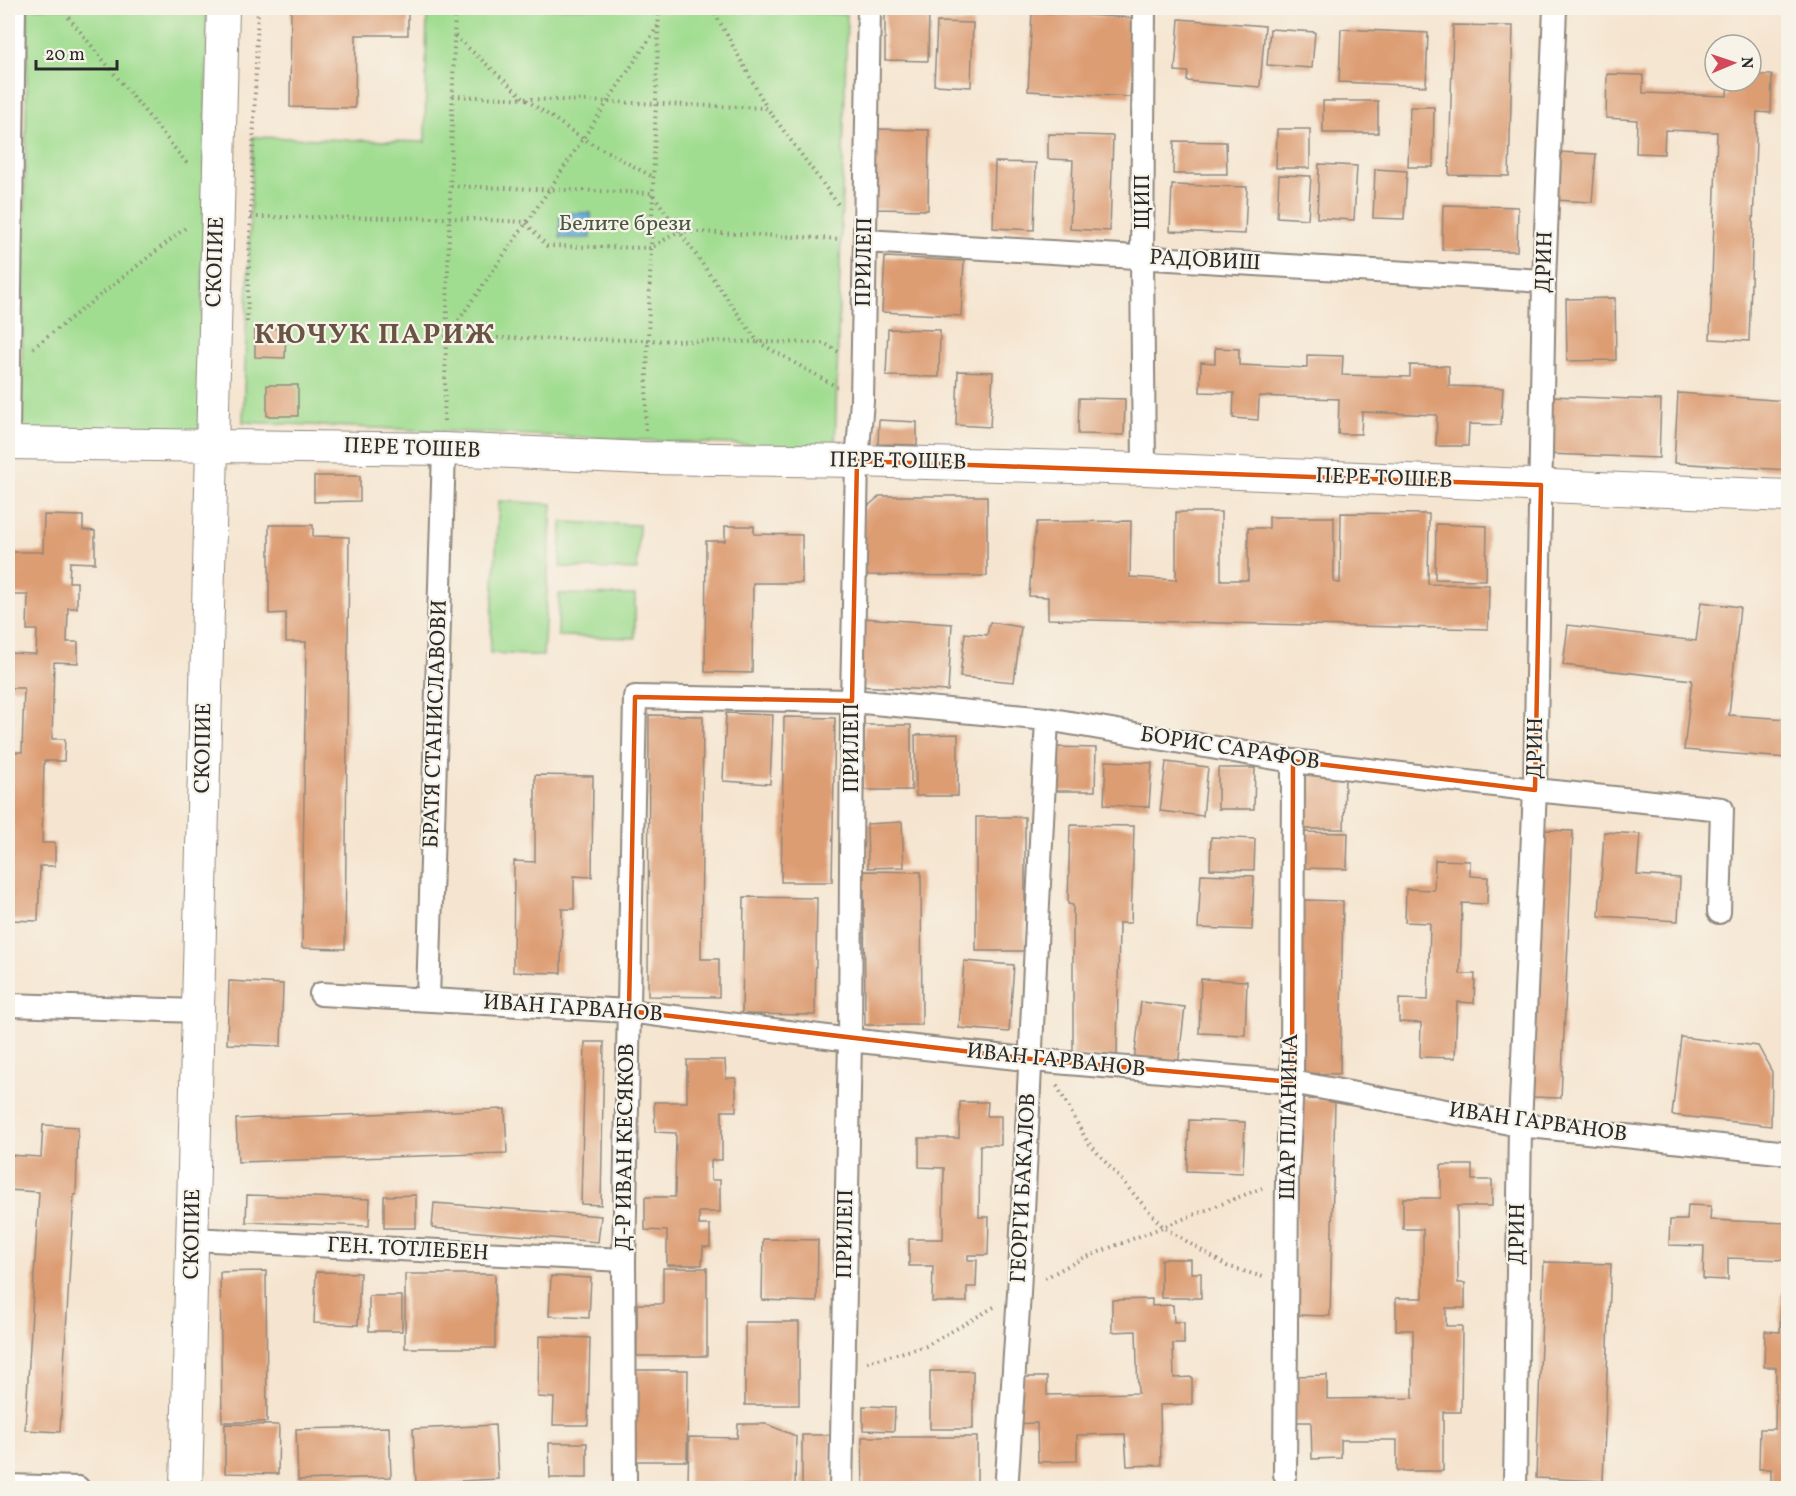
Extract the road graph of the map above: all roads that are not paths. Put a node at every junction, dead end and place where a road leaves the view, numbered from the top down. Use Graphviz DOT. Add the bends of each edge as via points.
graph roads {
  1 [pos="14,8"];
  2 [pos="223,8"];
  3 [pos="869,8"];
  4 [pos="1144,8"];
  5 [pos="1555,8"];
  6 [pos="865,241"];
  7 [pos="1143,257"];
  8 [pos="1544,281"];
  9 [pos="9,366"];
  10 [pos="8,433"];
  11 [pos="8,443"];
  12 [pos="212,445"];
  13 [pos="444,449"];
  14 [pos="857,461"];
  15 [pos="1144,469"];
  16 [pos="1541,485"];
  17 [pos="1788,496"];
  18 [pos="635,697"];
  19 [pos="852,701"];
  20 [pos="1047,719"];
  21 [pos="1293,761"];
  22 [pos="1535,790"];
  23 [pos="1719,912"];
  24 [pos="321,994"];
  25 [pos="428,999"];
  26 [pos="8,1005"];
  27 [pos="198,1011"];
  28 [pos="629,1011"];
  29 [pos="850,1040"];
  30 [pos="1037,1060"];
  31 [pos="1292,1082"];
  32 [pos="1520,1125"];
  33 [pos="1788,1153"];
  34 [pos="192,1239"];
  35 [pos="624,1260"];
  36 [pos="1285,1474"];
  37 [pos="1007,1477"];
  38 [pos="8,1486"];
  39 [pos="78,1488"];
  40 [pos="186,1488"];
  41 [pos="625,1488"];
  42 [pos="841,1488"];
  43 [pos="1515,1488"];
  1 -- 9 [label="street"];
  2 -- 12 [label="street, СКОПИЕ"];
  3 -- 6 [label="street, ПРИЛЕП"];
  4 -- 7 [label="street, ЩИП"];
  5 -- 8 [label="street, ДРИН"];
  6 -- 7 [label="street, РАДОВИШ"];
  6 -- 14 [label="street, ПРИЛЕП"];
  7 -- 8 [label="street, РАДОВИШ"];
  7 -- 15 [label="street, ЩИП"];
  8 -- 16 [label="street, ДРИН"];
  9 -- 10 [label="street"];
  11 -- 12 [label="street, ПЕРЕ ТОШЕВ"];
  12 -- 13 [label="street, ПЕРЕ ТОШЕВ"];
  12 -- 27 [label="street, СКОПИЕ"];
  13 -- 14 [label="street, ПЕРЕ ТОШЕВ" via="644,458"];
  13 -- 25 [label="street, БРАТЯ СТАНИСЛАВОВИ"];
  14 -- 15 [label="street, ПЕРЕ ТОШЕВ"];
  14 -- 19 [label="street, ПРИЛЕП"];
  15 -- 16 [label="street, ПЕРЕ ТОШЕВ"];
  16 -- 17 [label="street, ПЕРЕ ТОШЕВ"];
  16 -- 22 [label="street, ДРИН"];
  18 -- 19 [label="street, БОРИС САРАФОВ"];
  18 -- 28 [label="street, Д-Р ИВАН КЕСЯКОВ"];
  19 -- 20 [label="street, БОРИС САРАФОВ"];
  19 -- 29 [label="street, ПРИЛЕП"];
  20 -- 21 [label="street, БОРИС САРАФОВ"];
  20 -- 30 [label="street, ГЕОРГИ БАКАЛОВ"];
  21 -- 22 [label="street, БОРИС САРАФОВ"];
  21 -- 31 [label="street, ШАР ПЛАНИНА"];
  22 -- 23 [label="street, БОРИС САРАФОВ" via="1722,809"];
  22 -- 32 [label="street, ДРИН"];
  24 -- 25 [label="street, ИВАН ГАРВАНОВ"];
  25 -- 28 [label="street, ИВАН ГАРВАНОВ"];
  26 -- 27 [label="street"];
  27 -- 34 [label="street, СКОПИЕ"];
  28 -- 29 [label="street, ИВАН ГАРВАНОВ"];
  28 -- 35 [label="street, Д-Р ИВАН КЕСЯКОВ"];
  29 -- 30 [label="street, ИВАН ГАРВАНОВ"];
  29 -- 42 [label="street, ПРИЛЕП"];
  30 -- 31 [label="street, ИВАН ГАРВАНОВ"];
  30 -- 37 [label="street, ГЕОРГИ БАКАЛОВ"];
  31 -- 32 [label="street, ИВАН ГАРВАНОВ"];
  31 -- 36 [label="street, ШАР ПЛАНИНА" via="1287,1177"];
  32 -- 33 [label="street, ИВАН ГАРВАНОВ"];
  32 -- 43 [label="street, ДРИН"];
  34 -- 35 [label="street, ГЕН. ТОТЛЕБЕН"];
  34 -- 40 [label="street, СКОПИЕ"];
  35 -- 41 [label="street, Д-Р ИВАН КЕСЯКОВ"];
  38 -- 39 [label="street"];
}
